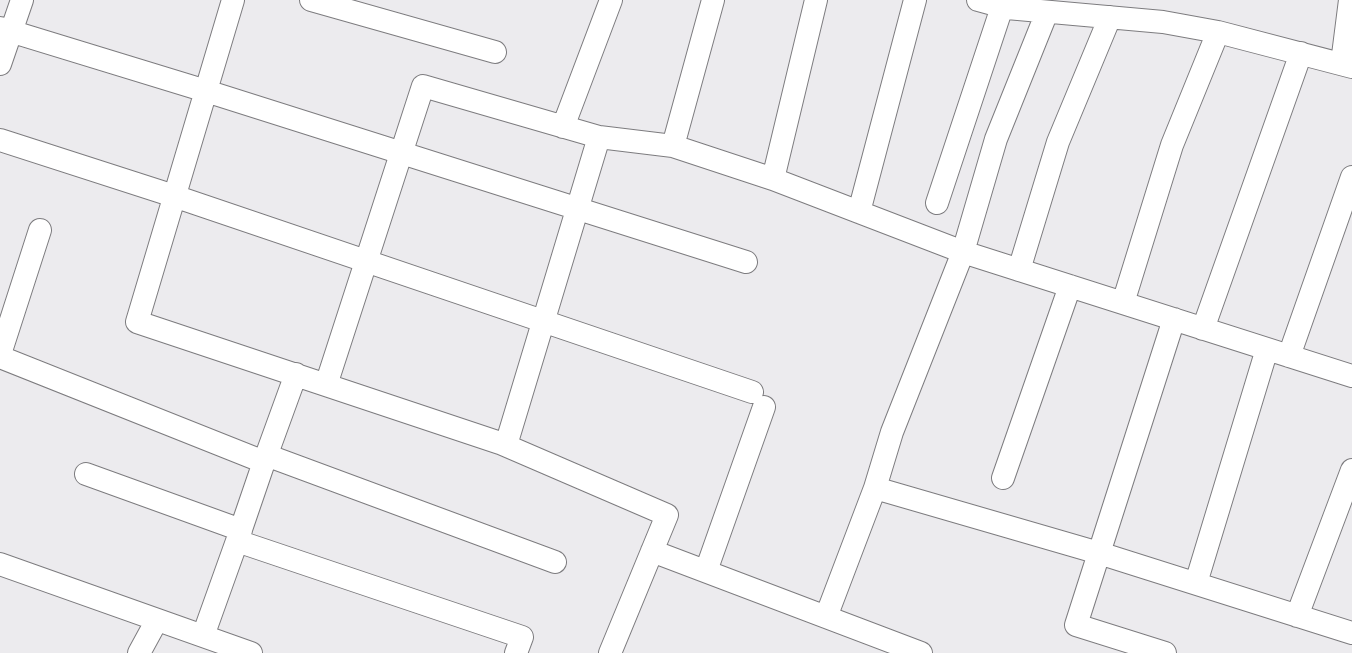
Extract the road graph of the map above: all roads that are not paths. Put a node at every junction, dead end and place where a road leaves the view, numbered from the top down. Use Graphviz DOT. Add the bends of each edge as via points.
graph roads {
  1 [pos="22,0"];
  2 [pos="233,0"];
  3 [pos="311,0"];
  4 [pos="611,0"];
  5 [pos="713,0"];
  6 [pos="816,0"];
  7 [pos="915,0"];
  8 [pos="978,0"];
  9 [pos="1350,0"];
  10 [pos="1002,7"];
  11 [pos="1047,12"];
  12 [pos="1110,17"];
  13 [pos="6,30"];
  14 [pos="1218,32"];
  15 [pos="495,52"];
  16 [pos="1301,53"];
  17 [pos="0,64"];
  18 [pos="1347,65"];
  19 [pos="206,91"];
  20 [pos="563,126"];
  21 [pos="599,137"];
  22 [pos="0,140"];
  23 [pos="673,146"];
  24 [pos="401,153"];
  25 [pos="1352,177"];
  26 [pos="773,180"];
  27 [pos="174,196"];
  28 [pos="937,203"];
  29 [pos="577,209"];
  30 [pos="859,212"];
  31 [pos="40,230"];
  32 [pos="963,252"];
  33 [pos="366,261"];
  34 [pos="746,262"];
  35 [pos="1019,270"];
  36 [pos="1070,286"];
  37 [pos="1123,303"];
  38 [pos="1174,319"];
  39 [pos="544,321"];
  40 [pos="1203,328"];
  41 [pos="1267,349"];
  42 [pos="0,356"];
  43 [pos="1289,356"];
  44 [pos="296,374"];
  45 [pos="1352,376"];
  46 [pos="326,385"];
  47 [pos="506,445"];
  48 [pos="265,458"];
  49 [pos="1352,470"];
  50 [pos="86,474"];
  51 [pos="1003,478"];
  52 [pos="875,488"];
  53 [pos="239,535"];
  54 [pos="652,551"];
  55 [pos="1099,553"];
  56 [pos="555,562"];
  57 [pos="0,564"];
  58 [pos="706,571"];
  59 [pos="1196,584"];
  60 [pos="1297,616"];
  61 [pos="826,617"];
  62 [pos="157,620"];
  63 [pos="1352,633"];
  64 [pos="203,636"];
  65 [pos="139,653"];
  66 [pos="251,653"];
  67 [pos="516,653"];
  68 [pos="610,653"];
  69 [pos="921,653"];
  70 [pos="1165,653"];
  1 -- 13 [label="street"];
  2 -- 19 [label="street"];
  3 -- 15 [label="street"];
  4 -- 20 [label="street"];
  5 -- 23 [label="street"];
  6 -- 26 [label="street"];
  7 -- 30 [label="street"];
  8 -- 10 [label="street"];
  9 -- 18 [label="street"];
  10 -- 11 [label="street"];
  10 -- 28 [label="street"];
  11 -- 12 [label="street"];
  11 -- 32 [label="street" via="996,139"];
  12 -- 14 [label="street" via="1163,22"];
  12 -- 35 [label="street" via="1058,142"];
  13 -- 17 [label="street"];
  13 -- 19 [label="street"];
  14 -- 16 [label="street"];
  14 -- 37 [label="street" via="1172,145"];
  16 -- 18 [label="street"];
  16 -- 40 [label="street"];
  19 -- 24 [label="street"];
  19 -- 27 [label="street"];
  20 -- 21 [label="street"];
  20 -- 24 [label="street" via="423,86"];
  21 -- 23 [label="street"];
  21 -- 29 [label="street"];
  22 -- 27 [label="street"];
  23 -- 26 [label="street"];
  24 -- 29 [label="street"];
  24 -- 33 [label="street"];
  25 -- 43 [label="street"];
  26 -- 30 [label="street"];
  27 -- 33 [label="street"];
  27 -- 44 [label="street" via="137,322"];
  29 -- 34 [label="street"];
  29 -- 39 [label="street"];
  30 -- 32 [label="street"];
  31 -- 42 [label="street"];
  32 -- 35 [label="street"];
  32 -- 52 [label="street" via="892,432"];
  33 -- 39 [label="street"];
  33 -- 46 [label="street"];
  35 -- 36 [label="street"];
  36 -- 37 [label="street"];
  36 -- 51 [label="street"];
  37 -- 38 [label="street"];
  38 -- 40 [label="street"];
  38 -- 55 [label="street"];
  39 -- 47 [label="street"];
  39 -- 58 [label="street" via="758,399"];
  40 -- 41 [label="street"];
  41 -- 43 [label="street"];
  41 -- 59 [label="street"];
  42 -- 48 [label="street"];
  43 -- 45 [label="street"];
  44 -- 46 [label="street"];
  44 -- 48 [label="street"];
  46 -- 47 [label="street"];
  47 -- 54 [label="street" via="667,515"];
  48 -- 53 [label="street"];
  48 -- 56 [label="street"];
  49 -- 60 [label="street"];
  50 -- 53 [label="street"];
  52 -- 55 [label="street"];
  52 -- 61 [label="street"];
  53 -- 64 [label="street"];
  53 -- 67 [label="street" via="522,637"];
  54 -- 58 [label="street"];
  54 -- 68 [label="street"];
  55 -- 59 [label="street"];
  55 -- 70 [label="street" via="1076,625"];
  57 -- 62 [label="street"];
  58 -- 61 [label="street"];
  59 -- 60 [label="street"];
  60 -- 63 [label="street"];
  61 -- 69 [label="street"];
  62 -- 64 [label="street"];
  62 -- 65 [label="street"];
  64 -- 66 [label="street"];
}
